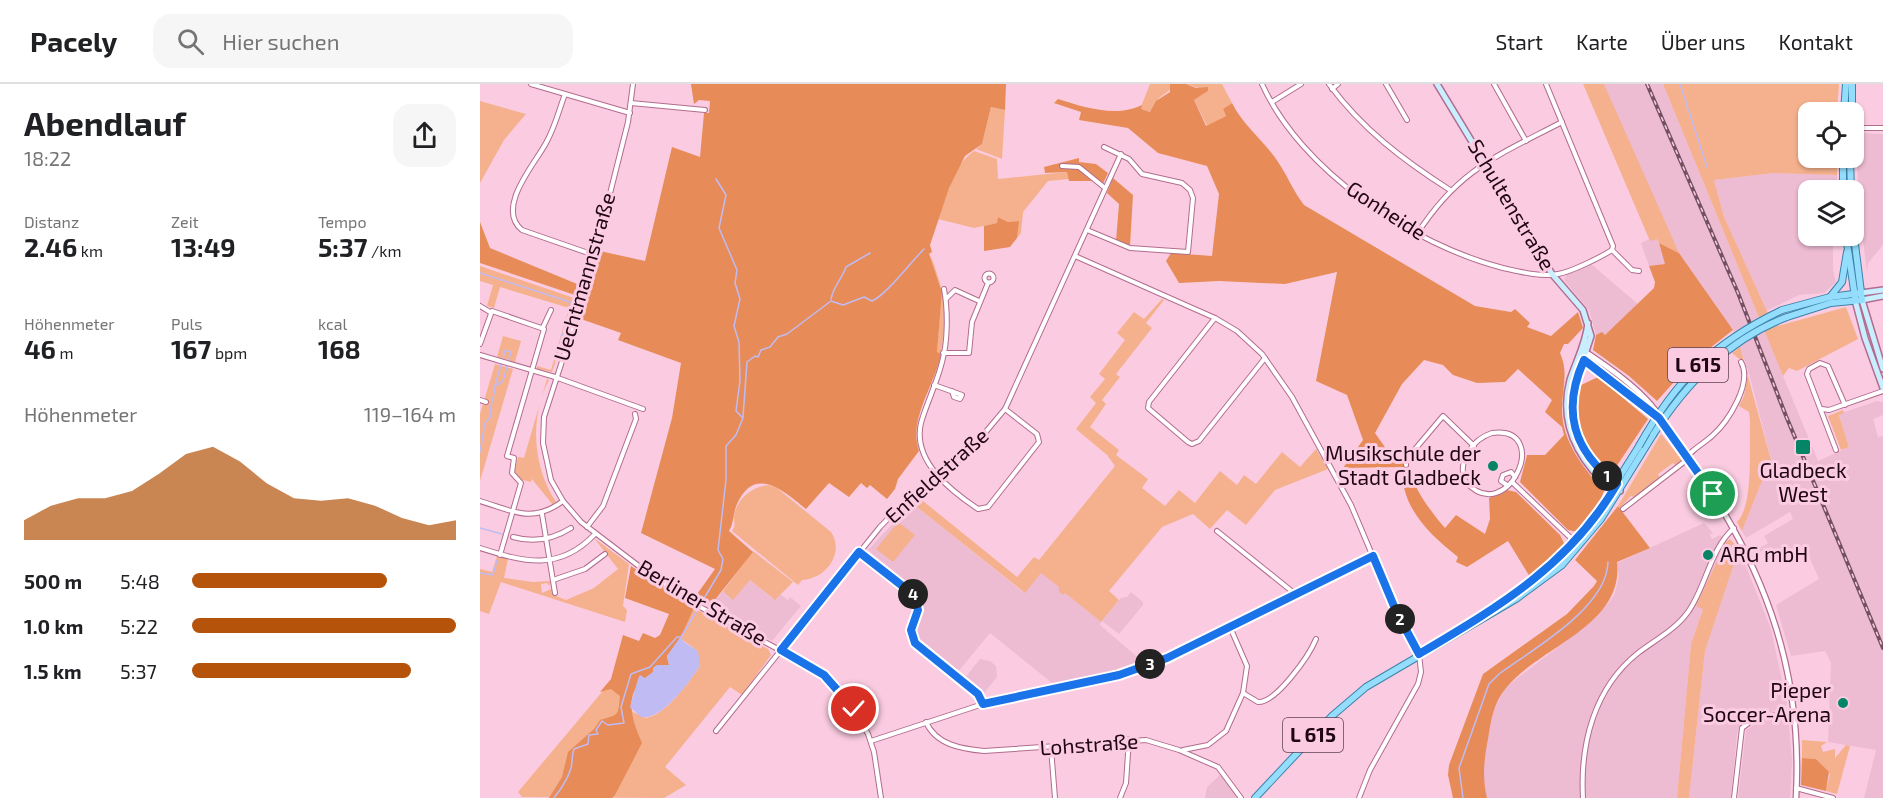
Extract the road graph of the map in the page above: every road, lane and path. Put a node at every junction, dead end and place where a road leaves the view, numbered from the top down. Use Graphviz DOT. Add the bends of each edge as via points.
graph roads {
  1 [pos="531,84"];
  2 [pos="633,84"];
  3 [pos="1262,84"];
  4 [pos="1301,84"];
  5 [pos="1329,84"];
  6 [pos="1338,84"];
  7 [pos="1386,84"];
  8 [pos="1437,84"];
  9 [pos="1494,84"];
  10 [pos="1546,84"];
  11 [pos="1846,84"];
  12 [pos="1852,84"];
  13 [pos="1332,89"];
  14 [pos="565,94"];
  15 [pos="1271,100"];
  16 [pos="1845,102"];
  17 [pos="1851,102"];
  18 [pos="631,103"];
  19 [pos="705,110"];
  20 [pos="630,113"];
  21 [pos="1407,120"];
  22 [pos="1562,122"];
  23 [pos="1864,128"];
  24 [pos="1883,128"];
  25 [pos="1526,141"];
  26 [pos="1104,147"];
  27 [pos="1121,154"];
  28 [pos="1484,162"];
  29 [pos="1062,166"];
  30 [pos="1105,188"];
  31 [pos="1450,190"];
  32 [pos="1087,230"];
  33 [pos="1418,234"];
  34 [pos="1855,246"];
  35 [pos="1848,248"];
  36 [pos="1612,250"];
  37 [pos="594,255"];
  38 [pos="1075,256"];
  39 [pos="1639,271"];
  40 [pos="1552,273"];
  41 [pos="988,283"];
  42 [pos="944,289"];
  43 [pos="1883,290"];
  44 [pos="1858,296"];
  45 [pos="1883,296"];
  46 [pos="1830,297"];
  47 [pos="946,298"];
  48 [pos="979,301"];
  49 [pos="480,306"];
  50 [pos="551,310"];
  51 [pos="490,312"];
  52 [pos="1215,318"];
  53 [pos="543,327"];
  54 [pos="482,330"];
  55 [pos="480,344"];
  56 [pos="943,353"];
  57 [pos="1584,354"];
  58 [pos="480,355"];
  59 [pos="1265,358"];
  60 [pos="1584,360"];
  61 [pos="1741,362"];
  62 [pos="1883,369"];
  63 [pos="532,370"];
  64 [pos="555,377"];
  65 [pos="934,385"];
  66 [pos="1883,389"];
  67 [pos="952,391"];
  68 [pos="480,400"];
  69 [pos="486,402"];
  70 [pos="1845,405"];
  71 [pos="643,409"];
  72 [pos="1005,409"];
  73 [pos="1822,409"];
  74 [pos="635,414"];
  75 [pos="1659,418"];
  76 [pos="1474,446"];
  77 [pos="1836,450"];
  78 [pos="1687,456"];
  79 [pos="1406,465"];
  80 [pos="548,470"];
  81 [pos="938,476"];
  82 [pos="1515,477"];
  83 [pos="1513,483"];
  84 [pos="1617,484"];
  85 [pos="1508,486"];
  86 [pos="1616,491"];
  87 [pos="480,501"];
  88 [pos="563,501"];
  89 [pos="1623,509"];
  90 [pos="513,511"];
  91 [pos="542,514"];
  92 [pos="587,527"];
  93 [pos="571,528"];
  94 [pos="1734,528"];
  95 [pos="1217,531"];
  96 [pos="595,534"];
  97 [pos="513,537"];
  98 [pos="545,540"];
  99 [pos="1577,544"];
  100 [pos="480,548"];
  101 [pos="859,552"];
  102 [pos="605,554"];
  103 [pos="500,555"];
  104 [pos="1373,556"];
  105 [pos="549,560"];
  106 [pos="553,580"];
  107 [pos="555,592"];
  108 [pos="1294,593"];
  109 [pos="1230,627"];
  110 [pos="1316,639"];
  111 [pos="781,650"];
  112 [pos="1419,654"];
  113 [pos="1243,693"];
  114 [pos="983,704"];
  115 [pos="1794,712"];
  116 [pos="926,722"];
  117 [pos="716,731"];
  118 [pos="1129,739"];
  119 [pos="871,741"];
  120 [pos="1051,748"];
  121 [pos="1179,750"];
  122 [pos="1796,788"];
  123 [pos="881,798"];
  124 [pos="1055,798"];
  125 [pos="1120,798"];
  126 [pos="1241,798"];
  127 [pos="1255,798"];
  128 [pos="1359,798"];
  129 [pos="1583,798"];
  130 [pos="1734,798"];
  131 [pos="1796,798"];
  132 [pos="1833,798"];
  1 -- 14 [label="street"];
  2 -- 18 [label="street, Uechtmannstraße"];
  3 -- 15 [label="street, Gonheide"];
  4 -- 15 [label="street"];
  5 -- 13 [label="street"];
  6 -- 13 [label="street"];
  7 -- 21 [label="street"];
  8 -- 28 [label="main road, Schultenstraße"];
  9 -- 25 [label="street"];
  10 -- 22 [label="street"];
  11 -- 16 [label="main road"];
  12 -- 17 [label="main road"];
  13 -- 31 [label="street" via="1367,129"];
  14 -- 20 [label="street"];
  14 -- 37 [label="street" via="512,214 522,230"];
  15 -- 33 [label="street, Gonheide" via="1333,175 1367,204"];
  18 -- 19 [label="street"];
  18 -- 20 [label="street, Uechtmannstraße"];
  20 -- 37 [label="street, Uechtmannstraße"];
  22 -- 25 [label="street"];
  22 -- 36 [label="street"];
  23 -- 24 [label="street"];
  25 -- 28 [label="street"];
  26 -- 27 [label="street"];
  27 -- 30 [label="street, Enfieldstraße"];
  27 -- 32 [label="street" via="1142,174 1182,183 1190,190 1193,198 1188,252 1130,248"];
  28 -- 31 [label="street"];
  28 -- 40 [label="main road, Schultenstraße"];
  29 -- 30 [label="street" via="1079,167"];
  30 -- 32 [label="street, Enfieldstraße"];
  31 -- 33 [label="street"];
  32 -- 38 [label="street, Enfieldstraße"];
  33 -- 40 [label="street, Gonheide" via="1485,263 1537,274"];
  34 -- 44 [label="main road"];
  35 -- 44 [label="main road"];
  35 -- 46 [label="main road" via="1842,282"];
  36 -- 39 [label="street" via="1632,270"];
  36 -- 40 [label="street"];
  37 -- 64 [label="street, Uechtmannstraße" via="583,300"];
  38 -- 52 [label="street"];
  38 -- 72 [label="street, Enfieldstraße"];
  40 -- 57 [label="main road, Schultenstraße" via="1583,310 1588,323"];
  41 -- 48 [label="street"];
  42 -- 47 [label="street"];
  43 -- 44 [label="main road, L 615"];
  44 -- 45 [label="main road, L 615"];
  44 -- 46 [label="main road, L 615"];
  44 -- 62 [label="main road"];
  44 -- 66 [label="main road" via="1865,338"];
  44 -- 86 [label="main road, L 615, bridge" via="1788,317 1749,335 1708,366 1676,401"];
  46 -- 84 [label="main road, L 615, bridge" via="1782,310 1735,334 1703,360 1670,396"];
  47 -- 48 [label="street" via="955,290"];
  47 -- 56 [label="street"];
  48 -- 56 [label="street" via="969,353"];
  49 -- 51 [label="street"];
  50 -- 53 [label="street"];
  51 -- 53 [label="street"];
  51 -- 54 [label="street"];
  52 -- 59 [label="street" via="1251,342"];
  52 -- 59 [label="street" via="1149,402 1148,408 1188,442 1199,441"];
  53 -- 63 [label="street"];
  54 -- 55 [label="street"];
  56 -- 65 [label="street"];
  57 -- 60 [label="main road, Schultenstraße"];
  57 -- 75 [label="street" via="1631,386"];
  57 -- 86 [label="main road, Schultenstraße" via="1570,382 1568,423 1583,460"];
  58 -- 63 [label="street"];
  59 -- 104 [label="street" via="1339,479"];
  60 -- 75 [label="street"];
  60 -- 84 [label="main road, Schultenstraße" via="1574,388 1574,425 1587,456"];
  61 -- 78 [label="street" via="1746,381 1734,411"];
  63 -- 64 [label="street"];
  63 -- 90 [label="street" via="507,456 514,458 512,473 521,483"];
  64 -- 71 [label="street"];
  64 -- 80 [label="street, Uechtmannstraße" via="543,428"];
  65 -- 67 [label="street"];
  65 -- 81 [label="street" via="920,438 922,452"];
  66 -- 70 [label="street"];
  68 -- 69 [label="street"];
  70 -- 73 [label="street"];
  70 -- 73 [label="street" via="1828,366 1820,363 1807,374"];
  72 -- 81 [label="street, Enfieldstraße" via="968,453"];
  72 -- 81 [label="street" via="1035,432 1040,442 988,507 977,508"];
  73 -- 77 [label="street"];
  74 -- 92 [label="street" via="605,501"];
  75 -- 78 [label="street"];
  76 -- 79 [label="street" via="1443,416 1406,460"];
  76 -- 82 [label="street" via="1492,433 1513,437 1522,455"];
  76 -- 85 [label="street" via="1464,458 1464,481 1486,494"];
  78 -- 89 [label="street"];
  78 -- 94 [label="street"];
  80 -- 88 [label="street, Berliner Straße"];
  81 -- 101 [label="street, Enfieldstraße" via="892,514"];
  82 -- 83 [label="street"];
  82 -- 85 [label="street" via="1511,472 1503,475 1502,483"];
  83 -- 85 [label="street"];
  83 -- 99 [label="street"];
  84 -- 86 [label="main road, L 615"];
  86 -- 99 [label="main road, L 615"];
  87 -- 90 [label="street"];
  88 -- 91 [label="street"];
  88 -- 92 [label="street, Berliner Straße"];
  90 -- 91 [label="street"];
  90 -- 103 [label="street"];
  91 -- 98 [label="street"];
  92 -- 96 [label="street, Berliner Straße"];
  93 -- 98 [label="street"];
  94 -- 115 [label="street" via="1769,602 1788,671"];
  94 -- 129 [label="street" via="1722,542 1688,612 1636,654 1609,686 1585,743 1581,769"];
  95 -- 108 [label="street"];
  96 -- 105 [label="street" via="575,550"];
  96 -- 111 [label="street, Berliner Straße" via="692,601"];
  97 -- 98 [label="street"];
  98 -- 105 [label="street"];
  99 -- 112 [label="main road, L 615" via="1506,602"];
  100 -- 103 [label="street"];
  101 -- 111 [label="street, Enfieldstraße"];
  101 -- 114 [label="street" via="914,595 918,610 911,630 915,643 978,694"];
  102 -- 106 [label="street" via="585,569"];
  103 -- 105 [label="street" via="519,561"];
  104 -- 108 [label="street"];
  104 -- 112 [label="street"];
  105 -- 106 [label="street"];
  106 -- 107 [label="street"];
  108 -- 109 [label="street"];
  109 -- 113 [label="street" via="1247,666"];
  109 -- 114 [label="street" via="1135,670"];
  110 -- 113 [label="street" via="1271,699 1258,702"];
  111 -- 117 [label="street, Enfieldstraße"];
  111 -- 119 [label="street, Berliner Straße" via="820,673 840,692"];
  112 -- 127 [label="main road, L 615" via="1377,679 1332,716"];
  112 -- 128 [label="street" via="1418,684 1370,770"];
  113 -- 121 [label="street" via="1230,725 1216,739 1194,749"];
  114 -- 116 [label="street"];
  115 -- 122 [label="street"];
  115 -- 130 [label="street" via="1756,718 1742,728"];
  116 -- 119 [label="street"];
  116 -- 120 [label="street, Lohstraße" via="935,736 970,750"];
  118 -- 120 [label="street, Lohstraße"];
  118 -- 121 [label="street, Lohstraße"];
  118 -- 125 [label="street" via="1126,783"];
  119 -- 123 [label="street, Berliner Straße"];
  120 -- 124 [label="street"];
  121 -- 126 [label="street, Lohstraße" via="1218,767"];
  122 -- 131 [label="street"];
  122 -- 132 [label="street"];
}
